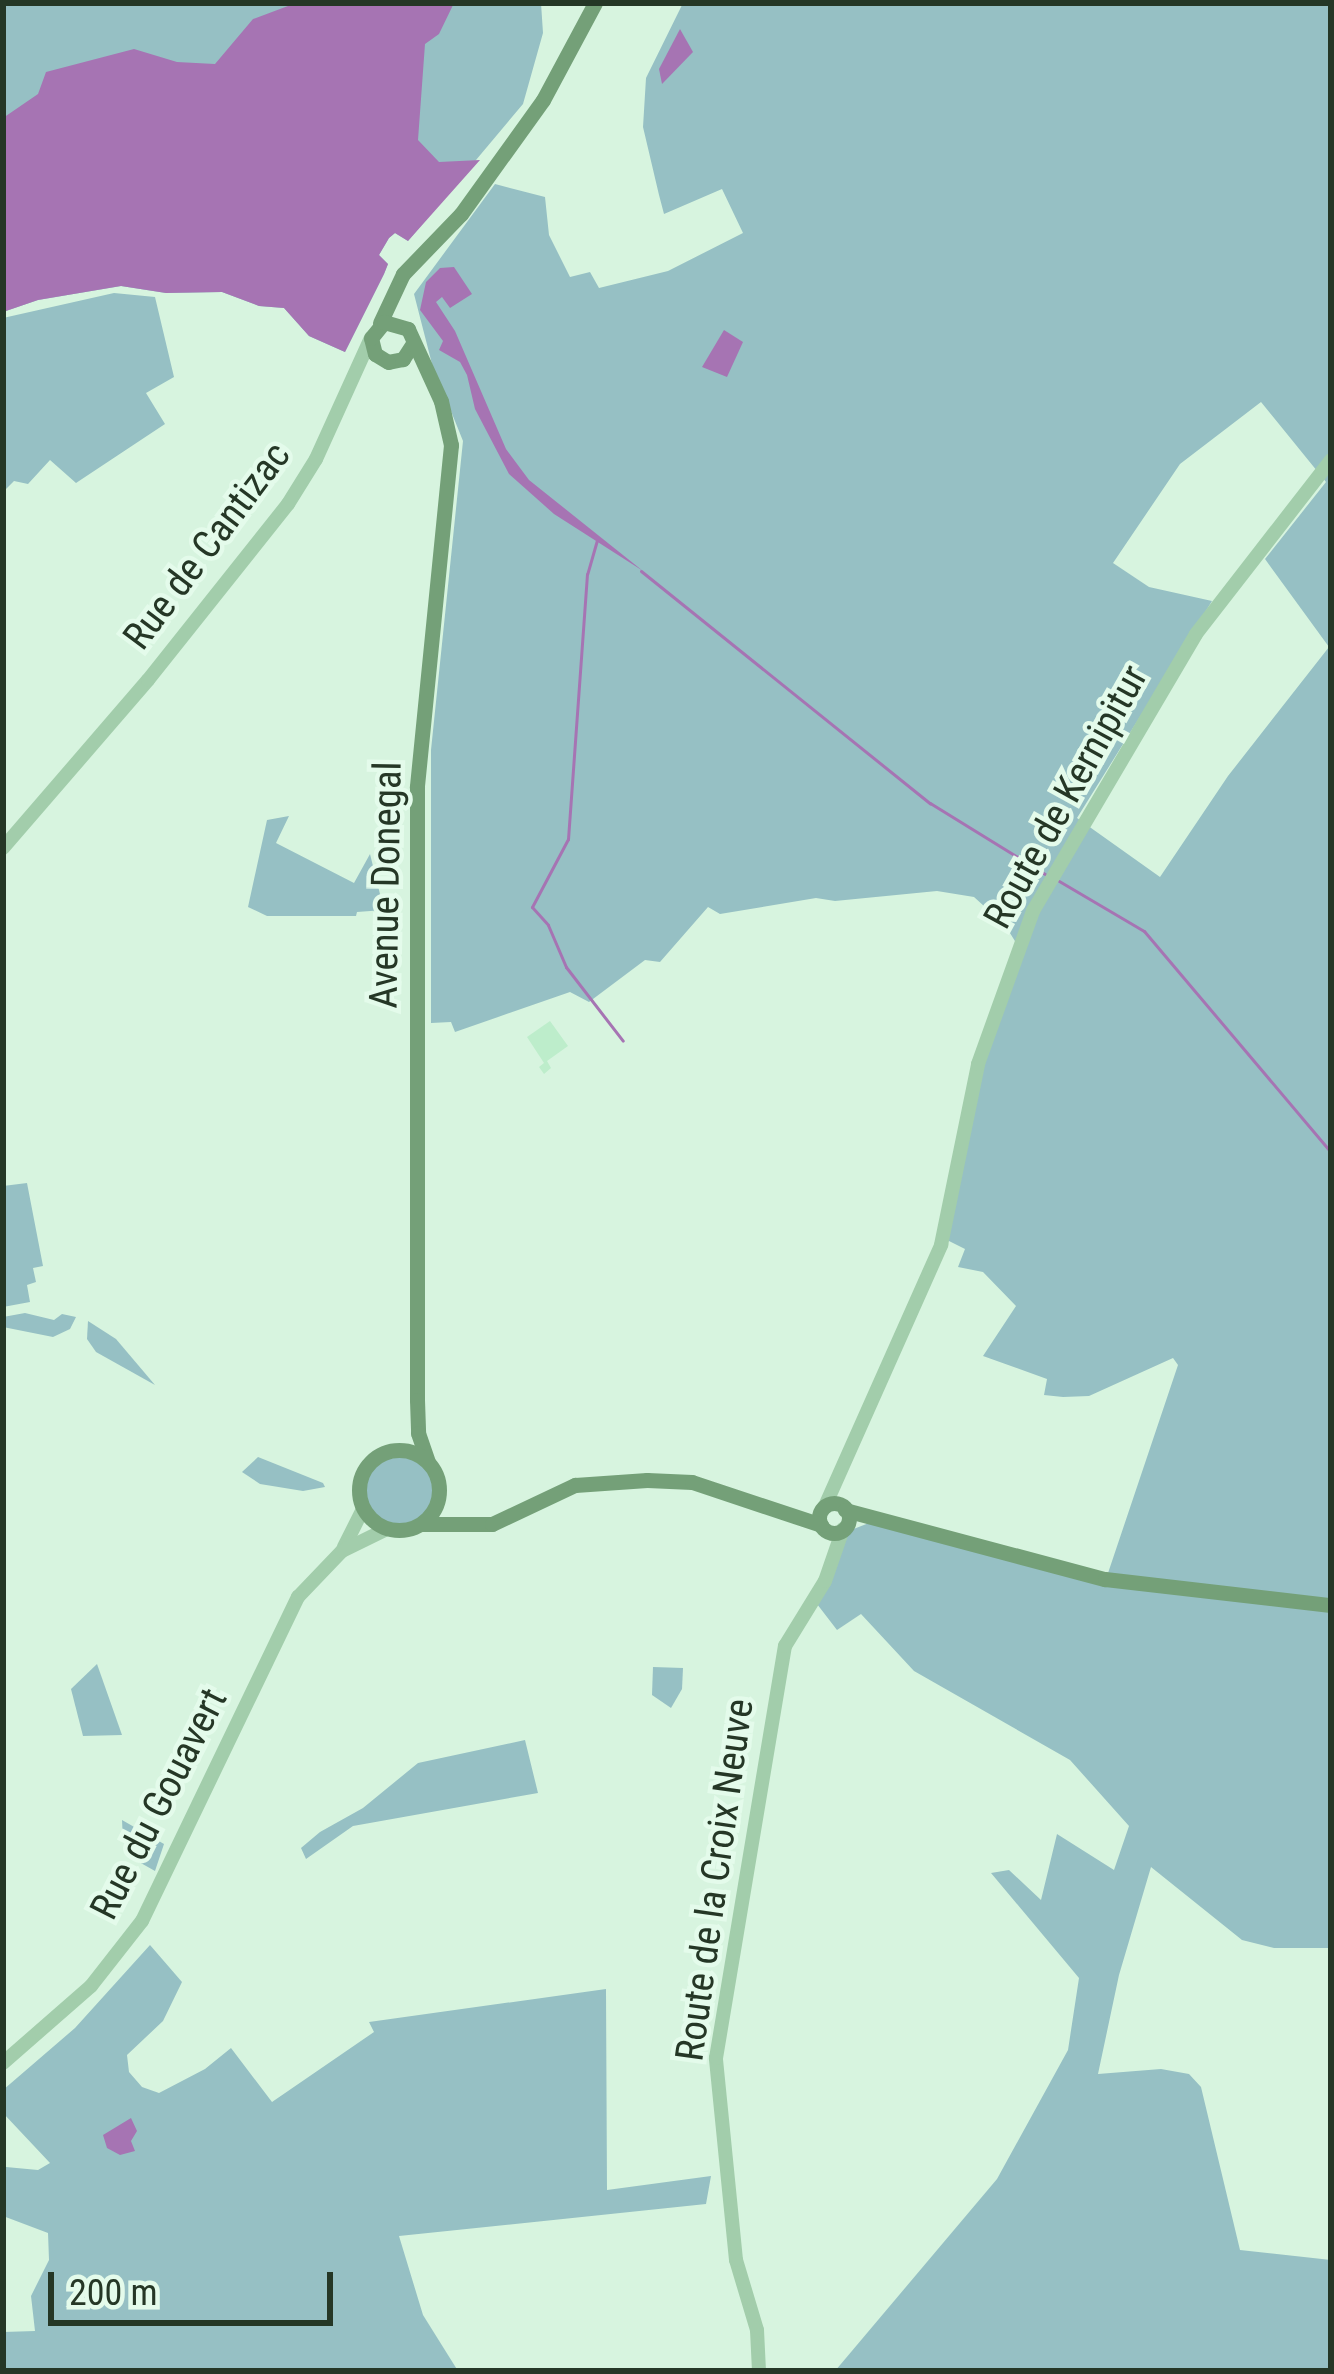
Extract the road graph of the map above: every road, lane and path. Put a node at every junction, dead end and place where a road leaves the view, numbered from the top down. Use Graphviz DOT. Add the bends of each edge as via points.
graph roads {
  1 [pos="595,3"];
  2 [pos="436,242"];
  3 [pos="375,332"];
  4 [pos="410,337"];
  5 [pos="392,362"];
  6 [pos="357,376"];
  7 [pos="426,378"];
  8 [pos="1331,460"];
  9 [pos="3,848"];
  10 [pos="417,1400"];
  11 [pos="391,1450"];
  12 [pos="428,1462"];
  13 [pos="439,1496"];
  14 [pos="363,1509"];
  15 [pos="834,1518"];
  16 [pos="422,1524"];
  17 [pos="471,1524"];
  18 [pos="387,1528"];
  19 [pos="341,1551"];
  20 [pos="1331,1605"];
  21 [pos="3,2063"];
  22 [pos="759,2371"];
  1 -- 2 [label="main road" via="543,100"];
  2 -- 3 [label="main road" via="403,274"];
  2 -- 4 [label="main road" via="406,291"];
  3 -- 4 [label="main road" via="391,321"];
  3 -- 5 [label="main road" via="374,354"];
  3 -- 6 [label="street, Rue de Cantizac"];
  4 -- 5 [label="main road"];
  4 -- 7 [label="main road, Avenue Donegal"];
  5 -- 6 [label="street"];
  5 -- 7 [label="main road"];
  6 -- 9 [label="street, Rue de Cantizac" via="287,504"];
  7 -- 10 [label="main road, Avenue Donegal" via="441,401 451,445 417,787"];
  8 -- 15 [label="street, Route de Kernipitur" via="1196,634 1053,878 1012,964 978,1064 941,1245 837,1474"];
  10 -- 11 [label="main road, Avenue Donegal"];
  10 -- 12 [label="main road, Avenue Donegal"];
  11 -- 12 [label="main road"];
  11 -- 14 [label="main road" via="363,1472"];
  12 -- 13 [label="main road"];
  13 -- 16 [label="main road"];
  13 -- 17 [label="main road"];
  14 -- 18 [label="main road"];
  14 -- 19 [label="street, Rue du Gouavert"];
  15 -- 17 [label="main road" via="798,1516 686,1480 647,1480 575,1485 508,1520"];
  15 -- 20 [label="main road" via="868,1518 1105,1579"];
  15 -- 22 [label="street, Route de la Croix Neuve" via="825,1581 784,1646 716,2057 736,2260 757,2330"];
  16 -- 17 [label="main road"];
  16 -- 18 [label="main road"];
  18 -- 19 [label="street, Rue du Gouavert"];
  19 -- 21 [label="street, Rue du Gouavert" via="298,1597 142,1921 91,1986"];
}
